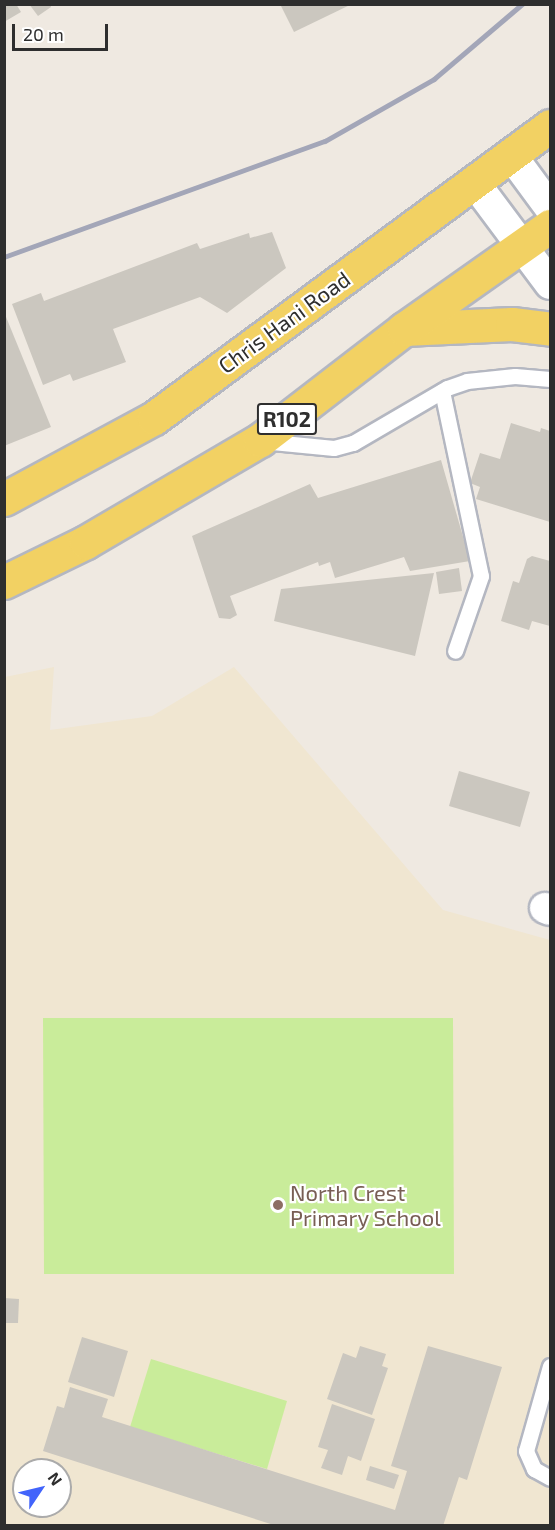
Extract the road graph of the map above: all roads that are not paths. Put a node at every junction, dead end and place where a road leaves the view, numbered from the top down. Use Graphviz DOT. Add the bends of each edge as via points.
graph roads {
  1 [pos="550,126"];
  2 [pos="511,155"];
  3 [pos="474,182"];
  4 [pos="550,208"];
  5 [pos="550,226"];
  6 [pos="522,246"];
  7 [pos="550,284"];
  8 [pos="404,329"];
  9 [pos="550,329"];
  10 [pos="550,380"];
  11 [pos="442,392"];
  12 [pos="260,440"];
  13 [pos="4,499"];
  14 [pos="4,582"];
  15 [pos="455,651"];
  16 [pos="550,1366"];
  17 [pos="550,1478"];
  1 -- 2 [label="main road, Chris Hani Road"];
  2 -- 3 [label="main road, Chris Hani Road"];
  2 -- 4 [label="street"];
  3 -- 6 [label="street"];
  3 -- 13 [label="main road, Chris Hani Road" via="154,418"];
  5 -- 6 [label="main road, R102"];
  6 -- 7 [label="street"];
  6 -- 8 [label="main road, R102"];
  8 -- 9 [label="main road" via="512,324"];
  8 -- 12 [label="main road, R102"];
  10 -- 11 [label="lane" via="515,376 467,381"];
  11 -- 12 [label="lane" via="354,443 309,448"];
  11 -- 15 [label="lane" via="482,576"];
  12 -- 14 [label="main road, R102" via="86,542"];
  16 -- 17 [label="lane" via="526,1451 534,1469"];
}
